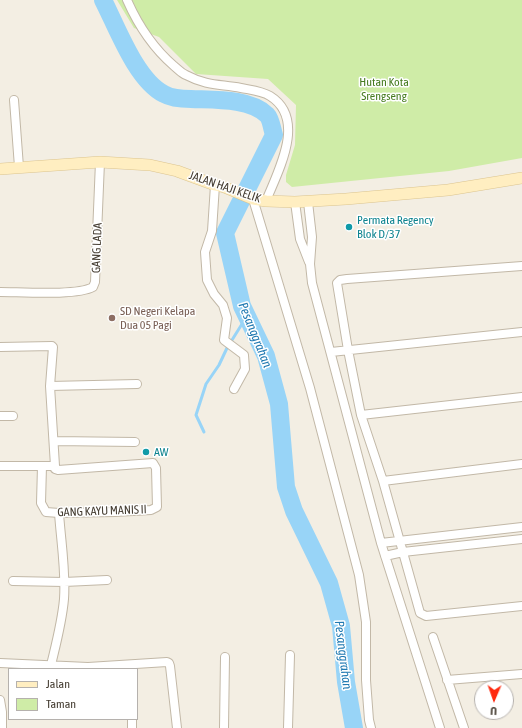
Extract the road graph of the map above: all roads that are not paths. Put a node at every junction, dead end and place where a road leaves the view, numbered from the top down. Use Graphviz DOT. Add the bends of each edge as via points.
graph roads {
  1 [pos="127,0"];
  2 [pos="14,100"];
  3 [pos="100,162"];
  4 [pos="19,167"];
  5 [pos="0,169"];
  6 [pos="522,178"];
  7 [pos="219,186"];
  8 [pos="251,199"];
  9 [pos="266,201"];
  10 [pos="295,202"];
  11 [pos="308,202"];
  12 [pos="310,264"];
  13 [pos="522,266"];
  14 [pos="0,292"];
  15 [pos="522,332"];
  16 [pos="0,347"];
  17 [pos="348,350"];
  18 [pos="330,352"];
  19 [pos="137,384"];
  20 [pos="50,386"];
  21 [pos="234,389"];
  22 [pos="522,397"];
  23 [pos="361,414"];
  24 [pos="0,416"];
  25 [pos="13,416"];
  26 [pos="54,441"];
  27 [pos="135,442"];
  28 [pos="522,464"];
  29 [pos="0,466"];
  30 [pos="42,466"];
  31 [pos="54,466"];
  32 [pos="383,481"];
  33 [pos="59,513"];
  34 [pos="519,528"];
  35 [pos="400,540"];
  36 [pos="519,540"];
  37 [pos="381,543"];
  38 [pos="403,552"];
  39 [pos="385,556"];
  40 [pos="107,580"];
  41 [pos="13,581"];
  42 [pos="64,582"];
  43 [pos="522,606"];
  44 [pos="433,637"];
  45 [pos="290,655"];
  46 [pos="225,657"];
  47 [pos="0,663"];
  48 [pos="51,666"];
  49 [pos="126,667"];
  50 [pos="88,668"];
  51 [pos="522,674"];
  52 [pos="447,680"];
  53 [pos="0,700"];
  54 [pos="2,728"];
  55 [pos="177,728"];
  56 [pos="224,728"];
  57 [pos="288,728"];
  58 [pos="371,728"];
  59 [pos="440,728"];
  60 [pos="464,728"];
  1 -- 9 [label="street" via="152,43 184,75 208,84 258,91 277,101 284,111 288,118 289,132 283,159"];
  2 -- 4 [label="street"];
  3 -- 4 [label="street, JALAN HAJI KELIK"];
  3 -- 7 [label="street, JALAN HAJI KELIK" via="150,165 177,171"];
  3 -- 14 [label="street, GANG LADA" via="96,282 93,287 84,291"];
  4 -- 5 [label="street, JALAN HAJI KELIK"];
  6 -- 11 [label="street, JALAN HAJI KELIK" via="448,190"];
  7 -- 8 [label="street, JALAN HAJI KELIK"];
  7 -- 21 [label="street" via="212,231 205,252 207,280 223,305 226,318 224,340 244,355 245,369"];
  8 -- 9 [label="street, JALAN HAJI KELIK"];
  8 -- 58 [label="street" via="310,388 359,575 366,622 366,680"];
  9 -- 10 [label="street, JALAN HAJI KELIK"];
  10 -- 11 [label="street, JALAN HAJI KELIK"];
  10 -- 12 [label="street" via="300,239"];
  11 -- 12 [label="street" via="312,237"];
  12 -- 18 [label="street" via="312,283"];
  13 -- 17 [label="street" via="338,281"];
  15 -- 17 [label="street"];
  16 -- 20 [label="street" via="52,346"];
  17 -- 18 [label="street"];
  17 -- 23 [label="street"];
  18 -- 37 [label="street"];
  19 -- 20 [label="street"];
  20 -- 26 [label="street"];
  22 -- 23 [label="street"];
  23 -- 32 [label="street"];
  24 -- 25 [label="street"];
  26 -- 27 [label="street"];
  26 -- 31 [label="street"];
  28 -- 32 [label="street"];
  29 -- 30 [label="street"];
  30 -- 31 [label="street"];
  30 -- 33 [label="street, GANG KAYU MANIS II" via="42,507 46,512"];
  31 -- 33 [label="street, GANG KAYU MANIS II" via="58,470 153,463 156,468 156,508"];
  32 -- 35 [label="street"];
  33 -- 42 [label="street"];
  34 -- 35 [label="street"];
  34 -- 36 [label="street"];
  35 -- 37 [label="street"];
  35 -- 38 [label="street"];
  36 -- 38 [label="street"];
  37 -- 39 [label="street"];
  38 -- 39 [label="street"];
  38 -- 43 [label="street" via="422,615"];
  39 -- 59 [label="street"];
  40 -- 42 [label="street"];
  41 -- 42 [label="street"];
  42 -- 48 [label="street" via="61,619"];
  44 -- 52 [label="street"];
  45 -- 57 [label="street"];
  46 -- 56 [label="street"];
  47 -- 48 [label="street"];
  48 -- 50 [label="street"];
  49 -- 50 [label="street"];
  49 -- 55 [label="street" via="169,663"];
  51 -- 52 [label="street"];
  52 -- 60 [label="street"];
  53 -- 54 [label="street"];
}
